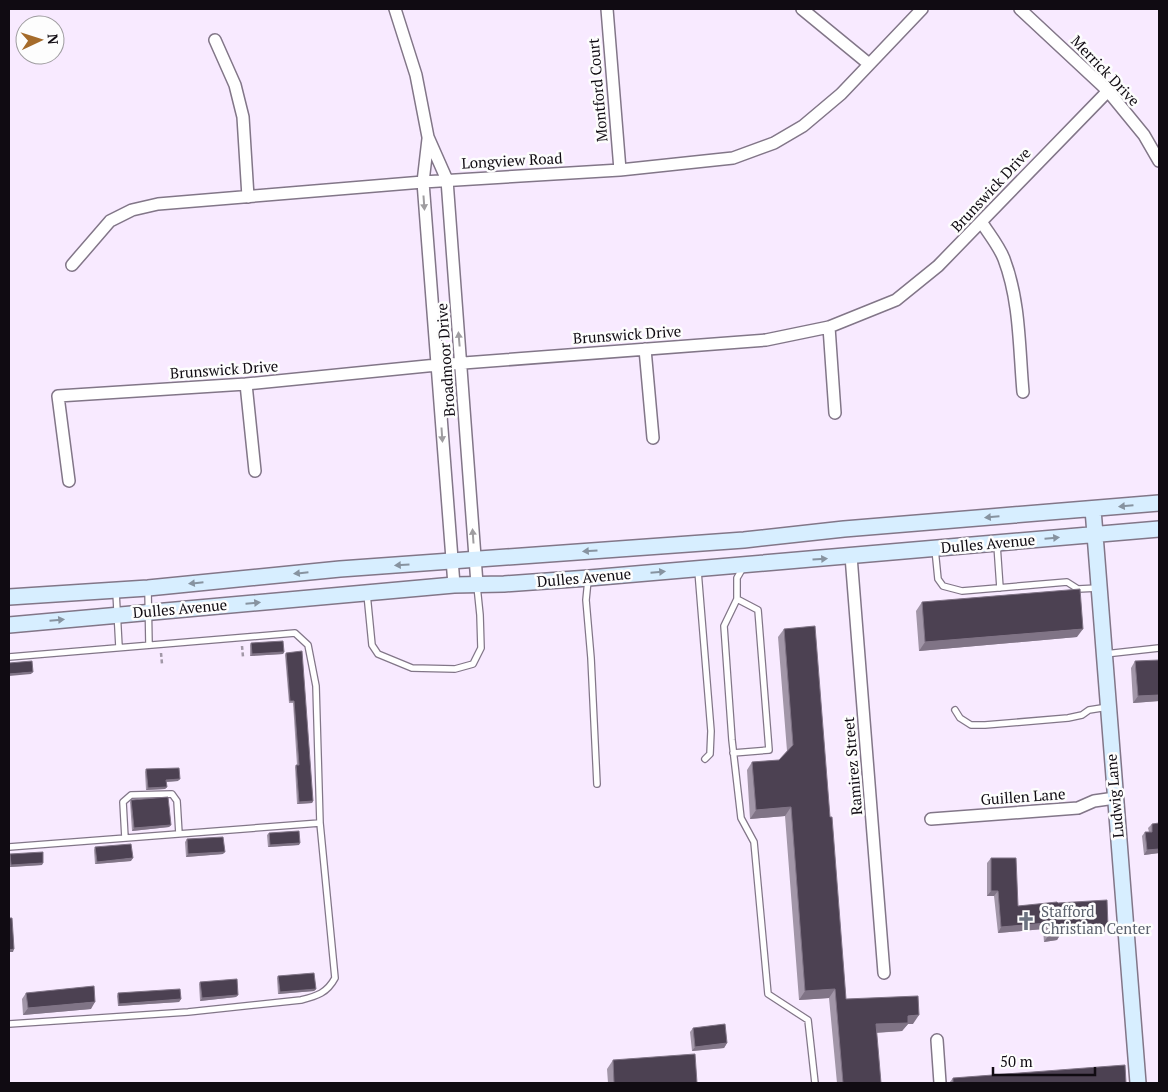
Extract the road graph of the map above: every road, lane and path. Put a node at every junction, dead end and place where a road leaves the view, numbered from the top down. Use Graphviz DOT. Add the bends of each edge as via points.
graph roads {
  1 [pos="395,9"];
  2 [pos="607,9"];
  3 [pos="802,9"];
  4 [pos="922,9"];
  5 [pos="1020,9"];
  6 [pos="215,40"];
  7 [pos="869,64"];
  8 [pos="1108,91"];
  9 [pos="428,137"];
  10 [pos="1159,161"];
  11 [pos="620,170"];
  12 [pos="447,180"];
  13 [pos="423,182"];
  14 [pos="248,196"];
  15 [pos="982,223"];
  16 [pos="72,265"];
  17 [pos="829,327"];
  18 [pos="646,349"];
  19 [pos="461,363"];
  20 [pos="437,365"];
  21 [pos="246,384"];
  22 [pos="1023,392"];
  23 [pos="835,413"];
  24 [pos="653,438"];
  25 [pos="256,471"];
  26 [pos="69,481"];
  27 [pos="1159,503"];
  28 [pos="1093,509"];
  29 [pos="1159,529"];
  30 [pos="1094,534"];
  31 [pos="744,540"];
  32 [pos="996,543"];
  33 [pos="935,548"];
  34 [pos="851,556"];
  35 [pos="475,560"];
  36 [pos="451,562"];
  37 [pos="745,564"];
  38 [pos="698,568"];
  39 [pos="589,578"];
  40 [pos="477,584"];
  41 [pos="454,585"];
  42 [pos="148,588"];
  43 [pos="1000,588"];
  44 [pos="1098,588"];
  45 [pos="116,590"];
  46 [pos="367,593"];
  47 [pos="9,596"];
  48 [pos="737,599"];
  49 [pos="149,612"];
  50 [pos="117,615"];
  51 [pos="9,625"];
  52 [pos="149,645"];
  53 [pos="119,648"];
  54 [pos="1159,648"];
  55 [pos="1103,654"];
  56 [pos="9,657"];
  57 [pos="1108,707"];
  58 [pos="955,710"];
  59 [pos="733,753"];
  60 [pos="705,759"];
  61 [pos="597,784"];
  62 [pos="1115,798"];
  63 [pos="931,819"];
  64 [pos="320,823"];
  65 [pos="179,834"];
  66 [pos="125,838"];
  67 [pos="9,847"];
  68 [pos="884,973"];
  69 [pos="9,1024"];
  70 [pos="937,1040"];
  71 [pos="815,1083"];
  72 [pos="940,1083"];
  73 [pos="1138,1083"];
  1 -- 9 [label="street, Broadmoor Drive" via="416,75"];
  2 -- 11 [label="street, Montford Court"];
  3 -- 7 [label="street"];
  4 -- 7 [label="street, Longview Road"];
  5 -- 8 [label="street, Merrick Drive"];
  6 -- 14 [label="street" via="235,85 244,117"];
  7 -- 11 [label="street, Longview Road" via="841,94 803,126 774,143 734,158"];
  8 -- 10 [label="street, Merrick Drive" via="1144,135"];
  8 -- 15 [label="street, Brunswick Drive"];
  9 -- 12 [label="street, Broadmoor Drive"];
  9 -- 13 [label="street, Broadmoor Drive"];
  11 -- 12 [label="street, Longview Road"];
  12 -- 13 [label="street, Longview Road"];
  19 -- 12 [label="street, Broadmoor Drive, one-way"];
  13 -- 14 [label="street, Longview Road"];
  13 -- 20 [label="street, Broadmoor Drive, one-way"];
  14 -- 16 [label="street, Longview Road" via="158,204 132,210 110,221"];
  15 -- 17 [label="street, Brunswick Drive" via="938,266 896,300"];
  15 -- 22 [label="street" via="1003,256 1012,283"];
  17 -- 18 [label="street, Brunswick Drive" via="766,340"];
  17 -- 23 [label="street"];
  18 -- 19 [label="street, Brunswick Drive"];
  18 -- 24 [label="street"];
  19 -- 20 [label="street, Brunswick Drive"];
  35 -- 19 [label="street, Broadmoor Drive, one-way"];
  20 -- 21 [label="street, Brunswick Drive"];
  20 -- 36 [label="street, Broadmoor Drive, one-way"];
  21 -- 25 [label="street"];
  21 -- 26 [label="street, Brunswick Drive" via="58,396"];
  27 -- 28 [label="main road, Dulles Avenue, one-way"];
  28 -- 30 [label="main road, Ludwig Lane"];
  28 -- 31 [label="main road, Dulles Avenue, one-way"];
  29 -- 30 [label="main road, Dulles Avenue"];
  32 -- 30 [label="main road, Dulles Avenue, one-way"];
  30 -- 44 [label="main road, Ludwig Lane"];
  31 -- 35 [label="main road, Dulles Avenue, one-way"];
  31 -- 37 [label="main road"];
  32 -- 33 [label="main road, Dulles Avenue"];
  32 -- 43 [label="lane"];
  33 -- 34 [label="main road, Dulles Avenue"];
  33 -- 43 [label="lane" via="938,580 943,586 962,592"];
  37 -- 34 [label="main road, Dulles Avenue, one-way"];
  34 -- 68 [label="street, Ramirez Street"];
  35 -- 36 [label="main road, Dulles Avenue"];
  35 -- 40 [label="street, Broadmoor Drive"];
  36 -- 41 [label="street, Broadmoor Drive"];
  36 -- 42 [label="main road, Dulles Avenue, one-way" via="340,569"];
  37 -- 38 [label="main road, Dulles Avenue"];
  37 -- 48 [label="lane" via="737,578"];
  39 -- 38 [label="main road, Dulles Avenue, one-way"];
  38 -- 60 [label="lane" via="711,731 710,754"];
  39 -- 40 [label="main road, Dulles Avenue"];
  39 -- 61 [label="lane" via="586,600 592,658"];
  40 -- 41 [label="main road, Dulles Avenue"];
  40 -- 46 [label="lane" via="481,648 473,664 455,669 412,668 378,654 372,645"];
  41 -- 46 [label="main road, Dulles Avenue"];
  42 -- 45 [label="main road, Dulles Avenue"];
  42 -- 49 [label="lane"];
  43 -- 44 [label="lane" via="1067,582 1078,589"];
  44 -- 55 [label="main road, Ludwig Lane"];
  45 -- 47 [label="main road, Dulles Avenue"];
  45 -- 50 [label="lane"];
  49 -- 46 [label="main road, Dulles Avenue, one-way"];
  48 -- 59 [label="lane" via="724,626"];
  48 -- 59 [label="lane" via="758,610 769,750"];
  49 -- 50 [label="main road, Dulles Avenue"];
  49 -- 52 [label="lane"];
  51 -- 50 [label="main road, Dulles Avenue, one-way"];
  50 -- 53 [label="lane"];
  52 -- 53 [label="lane"];
  52 -- 64 [label="lane" via="295,633 308,645 316,686"];
  53 -- 56 [label="lane"];
  54 -- 55 [label="lane"];
  55 -- 57 [label="main road, Ludwig Lane"];
  57 -- 58 [label="lane" via="1068,718 985,725 971,725"];
  57 -- 62 [label="main road, Ludwig Lane"];
  59 -- 71 [label="lane" via="741,818 754,842 768,994 808,1020"];
  62 -- 63 [label="street, Guillen Lane" via="1094,800 1078,808"];
  62 -- 73 [label="main road, Ludwig Lane"];
  64 -- 65 [label="lane"];
  64 -- 69 [label="lane" via="335,978 330,988 319,996 188,1012"];
  65 -- 66 [label="lane"];
  65 -- 66 [label="lane" via="177,801 172,794 130,795 123,802"];
  66 -- 67 [label="lane"];
  70 -- 72 [label="street"];
}
